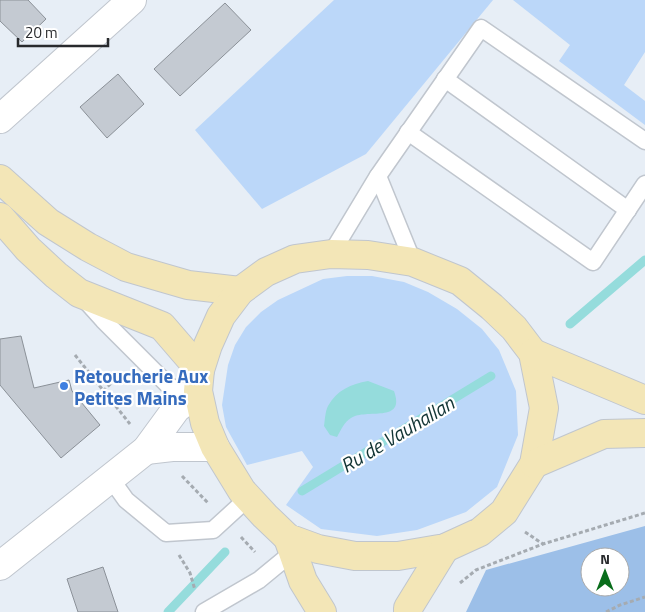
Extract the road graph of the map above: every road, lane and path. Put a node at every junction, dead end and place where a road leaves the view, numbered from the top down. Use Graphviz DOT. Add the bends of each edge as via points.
graph roads {
  1 [pos="132,0"];
  2 [pos="445,79"];
  3 [pos="0,119"];
  4 [pos="408,132"];
  5 [pos="645,141"];
  6 [pos="378,176"];
  7 [pos="0,179"];
  8 [pos="645,184"];
  9 [pos="628,210"];
  10 [pos="0,217"];
  11 [pos="331,254"];
  12 [pos="413,262"];
  13 [pos="240,291"];
  14 [pos="79,293"];
  15 [pos="533,353"];
  16 [pos="75,355"];
  17 [pos="199,380"];
  18 [pos="645,400"];
  19 [pos="645,433"];
  20 [pos="215,447"];
  21 [pos="146,450"];
  22 [pos="534,464"];
  23 [pos="111,479"];
  24 [pos="248,498"];
  25 [pos="645,514"];
  26 [pos="219,525"];
  27 [pos="291,545"];
  28 [pos="445,548"];
  29 [pos="0,566"];
  30 [pos="272,570"];
  31 [pos="456,586"];
  32 [pos="645,597"];
  33 [pos="204,612"];
  34 [pos="322,612"];
  35 [pos="408,612"];
  36 [pos="606,612"];
  1 -- 3 [label="street"];
  2 -- 4 [label="lane"];
  2 -- 5 [label="lane" via="480,28"];
  2 -- 9 [label="lane"];
  4 -- 6 [label="lane"];
  4 -- 9 [label="lane" via="593,262"];
  6 -- 11 [label="lane"];
  6 -- 12 [label="lane"];
  7 -- 13 [label="main road" via="48,222 126,267 188,285"];
  8 -- 9 [label="lane"];
  10 -- 14 [label="main road" via="28,249"];
  11 -- 12 [label="main road" via="368,255"];
  11 -- 13 [label="main road" via="295,259 280,265"];
  12 -- 15 [label="main road" via="460,281 514,328"];
  13 -- 17 [label="main road" via="221,316 208,345"];
  14 -- 17 [label="main road" via="162,326"];
  14 -- 17 [label="lane" via="168,385 183,392"];
  15 -- 18 [label="main road"];
  15 -- 22 [label="main road" via="544,408"];
  16 -- 21 [label="path" via="138,434"];
  17 -- 20 [label="main road" via="205,423"];
  17 -- 21 [label="street"];
  19 -- 22 [label="main road" via="604,434"];
  20 -- 21 [label="street"];
  20 -- 24 [label="main road"];
  21 -- 23 [label="street"];
  21 -- 26 [label="path" via="153,464 170,463"];
  22 -- 28 [label="main road" via="504,512 480,532"];
  23 -- 26 [label="lane" via="126,500 166,533"];
  23 -- 29 [label="street"];
  24 -- 26 [label="lane"];
  24 -- 27 [label="main road"];
  25 -- 31 [label="path" via="543,544 476,570"];
  26 -- 30 [label="path"];
  27 -- 28 [label="main road" via="355,556 398,556"];
  27 -- 30 [label="lane"];
  27 -- 34 [label="main road" via="304,581"];
  28 -- 35 [label="main road"];
  30 -- 33 [label="lane"];
  32 -- 36 [label="path"];
}
